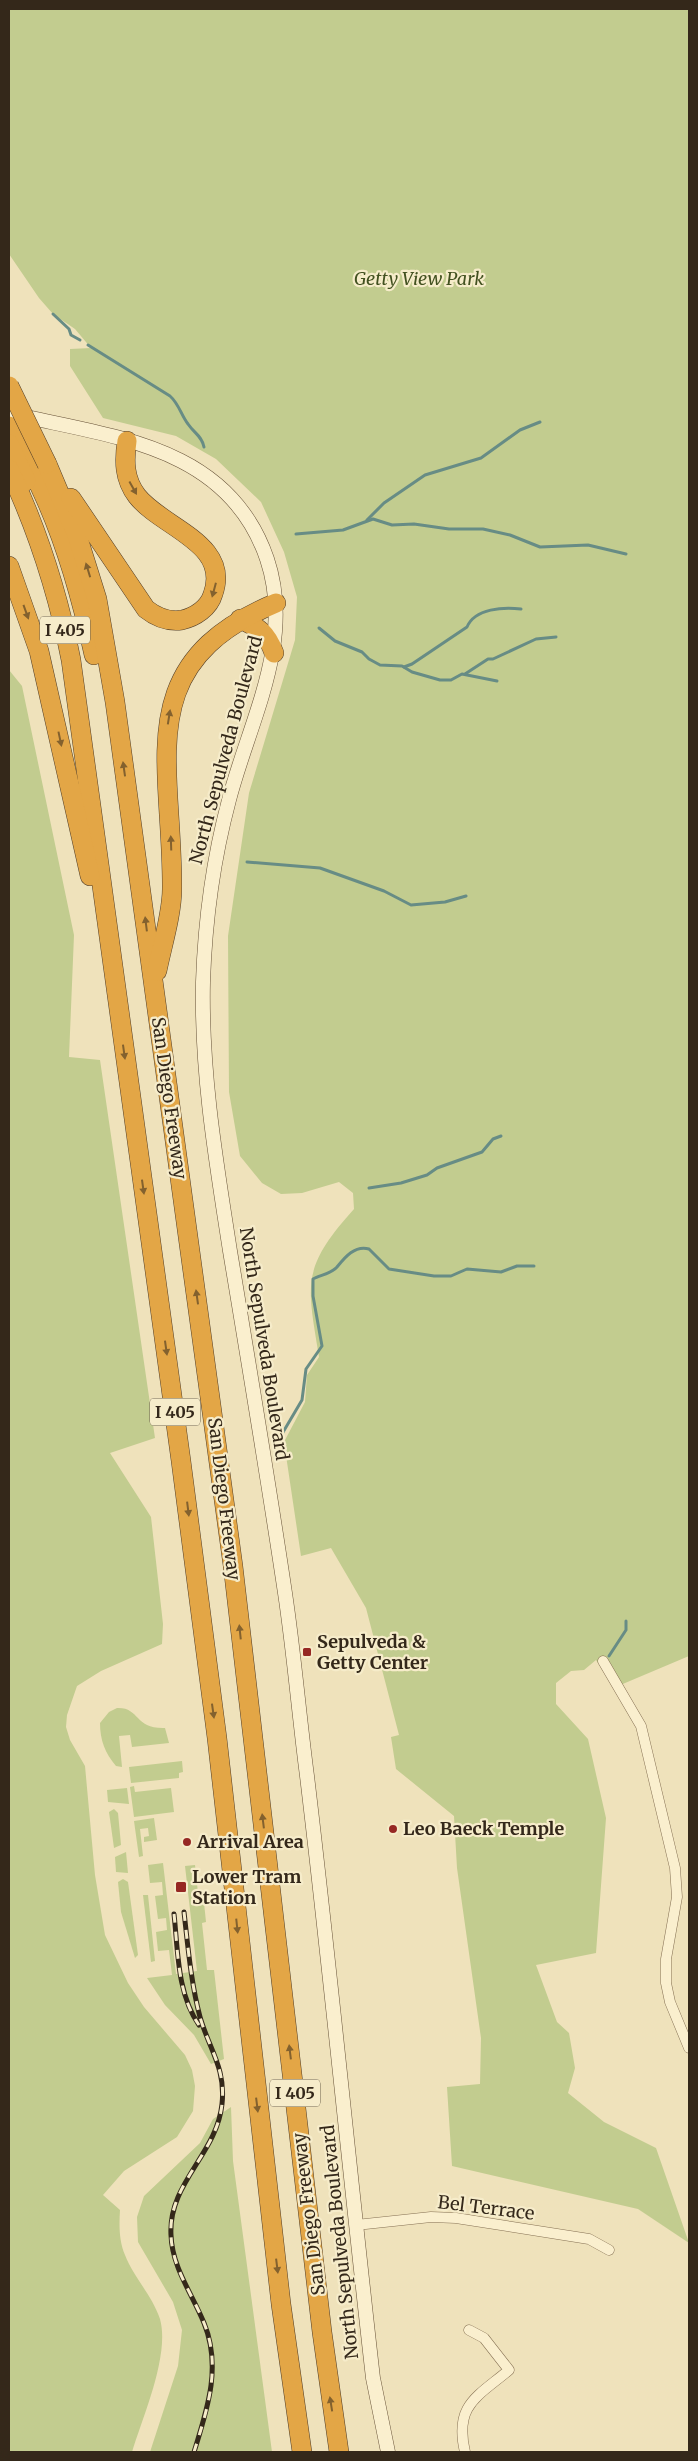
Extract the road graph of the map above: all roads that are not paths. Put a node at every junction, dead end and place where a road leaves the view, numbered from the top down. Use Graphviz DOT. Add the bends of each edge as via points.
graph roads {
  1 [pos="9,386"];
  2 [pos="9,413"];
  3 [pos="9,426"];
  4 [pos="127,441"];
  5 [pos="15,457"];
  6 [pos="47,464"];
  7 [pos="9,566"];
  8 [pos="276,603"];
  9 [pos="240,619"];
  10 [pos="274,652"];
  11 [pos="115,702"];
  12 [pos="154,989"];
  13 [pos="117,1004"];
  14 [pos="603,1661"];
  15 [pos="689,2048"];
  16 [pos="356,2225"];
  17 [pos="609,2250"];
  18 [pos="469,2330"];
  19 [pos="302,2452"];
  20 [pos="339,2452"];
  21 [pos="388,2452"];
  22 [pos="465,2452"];
  1 -- 6 [label="highway, San Diego Freeway / I 405, bridge"];
  2 -- 4 [label="main road, North Sepulveda Boulevard"];
  3 -- 5 [label="highway"];
  4 -- 6 [label="highway, one-way" via="126,470 137,496 201,546 213,561 216,580 212,597 200,612 185,619 159,618 141,604"];
  4 -- 8 [label="main road, North Sepulveda Boulevard" via="188,462 205,473 232,499 260,541 272,573"];
  5 -- 11 [label="highway" via="42,492 83,607 101,688"];
  5 -- 13 [label="highway, San Diego Freeway / I 405" via="64,622"];
  11 -- 6 [label="highway, San Diego Freeway / I 405, one-way" via="97,600 77,534"];
  7 -- 13 [label="highway, one-way" via="31,623 49,691"];
  8 -- 9 [label="highway"];
  8 -- 10 [label="main road, North Sepulveda Boulevard"];
  9 -- 10 [label="highway" via="260,629"];
  12 -- 9 [label="highway, one-way" via="172,891 167,739 170,712 183,676 198,653 217,634"];
  10 -- 16 [label="main road, North Sepulveda Boulevard" via="235,778 216,857 205,943 204,1060 214,1149 290,1627"];
  12 -- 11 [label="highway, San Diego Freeway / I 405, one-way"];
  20 -- 12 [label="highway, San Diego Freeway / I 405, one-way" via="324,2350 211,1401"];
  13 -- 19 [label="highway, San Diego Freeway / I 405, one-way" via="217,1738 257,2104"];
  14 -- 15 [label="street" via="641,1726 675,1868 677,1897 666,1959 666,1982 670,2002"];
  16 -- 17 [label="street, Bel Terrace" via="430,2217 456,2218 588,2239"];
  16 -- 21 [label="main road, North Sepulveda Boulevard" via="373,2378"];
  18 -- 22 [label="street" via="484,2338 509,2370 465,2409 461,2424"];
}
